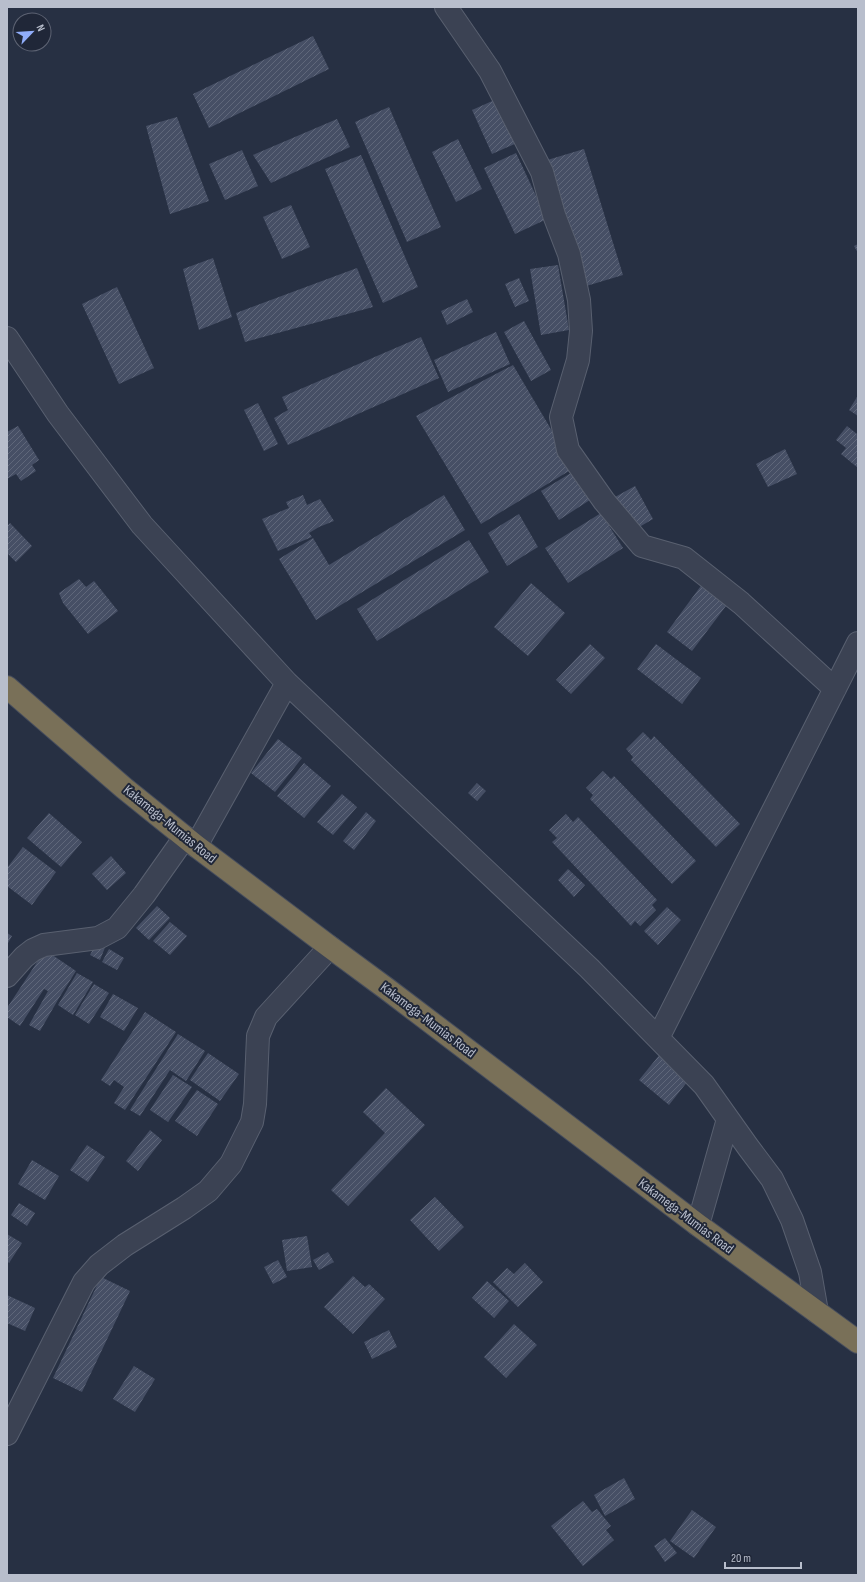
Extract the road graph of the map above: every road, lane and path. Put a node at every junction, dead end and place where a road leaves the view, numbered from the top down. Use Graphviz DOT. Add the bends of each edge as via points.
graph roads {
  1 [pos="446,7"];
  2 [pos="7,338"];
  3 [pos="858,643"];
  4 [pos="287,683"];
  5 [pos="7,687"];
  6 [pos="835,689"];
  7 [pos="190,842"];
  8 [pos="330,947"];
  9 [pos="7,976"];
  10 [pos="658,1038"];
  11 [pos="728,1119"];
  12 [pos="698,1225"];
  13 [pos="817,1312"];
  14 [pos="858,1342"];
  15 [pos="7,1434"];
  1 -- 6 [label="street" via="490,71 542,172 554,215 569,254 579,300 581,331 578,360 562,407 561,417 568,450 604,501 642,546 684,558 741,603"];
  2 -- 4 [label="street" via="58,414 142,525"];
  3 -- 6 [label="street"];
  4 -- 7 [label="street"];
  4 -- 10 [label="street" via="583,963"];
  5 -- 7 [label="highway, Kakamega-Mumias Road"];
  6 -- 10 [label="street"];
  7 -- 8 [label="highway, Kakamega-Mumias Road"];
  7 -- 9 [label="street" via="117,928 98,938 44,945 24,957"];
  8 -- 12 [label="highway, Kakamega-Mumias Road"];
  8 -- 15 [label="street" via="266,1017 258,1036 252,1122 230,1164 208,1190 124,1245 99,1265 84,1282"];
  10 -- 11 [label="street" via="704,1085"];
  11 -- 12 [label="street"];
  11 -- 13 [label="street" via="772,1179 792,1220 810,1272"];
  12 -- 13 [label="highway, Kakamega-Mumias Road"];
  13 -- 14 [label="highway, Kakamega-Mumias Road"];
}
